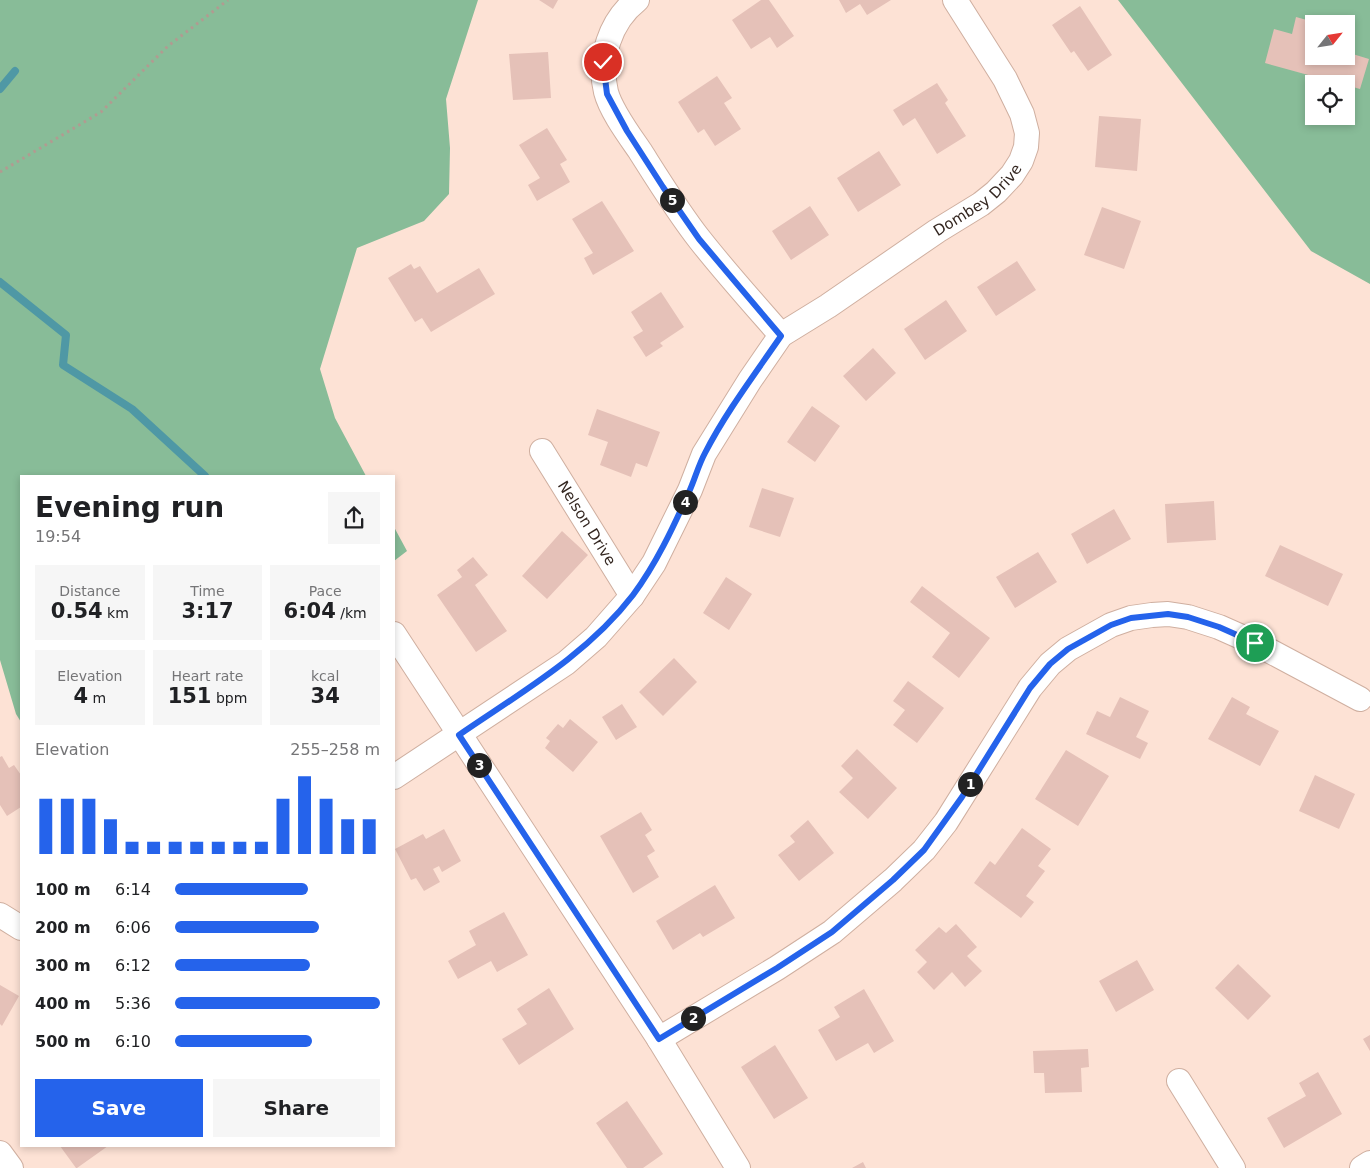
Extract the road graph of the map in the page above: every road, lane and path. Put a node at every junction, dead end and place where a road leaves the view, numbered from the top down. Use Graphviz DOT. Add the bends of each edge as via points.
graph roads {
  1 [pos="228,0"];
  2 [pos="637,0"];
  3 [pos="955,0"];
  4 [pos="0,172"];
  5 [pos="781,336"];
  6 [pos="542,451"];
  7 [pos="632,596"];
  8 [pos="395,636"];
  9 [pos="1360,699"];
  10 [pos="459,735"];
  11 [pos="395,777"];
  12 [pos="0,915"];
  13 [pos="20,927"];
  14 [pos="659,1039"];
  15 [pos="1179,1081"];
  16 [pos="0,1152"];
  17 [pos="1370,1163"];
  18 [pos="11,1168"];
  19 [pos="738,1168"];
  20 [pos="1232,1168"];
  21 [pos="1362,1168"];
  1 -- 4 [label="path" via="168,46 101,112"];
  2 -- 5 [label="street" via="618,22 606,49 603,62 607,94 627,131 699,239"];
  3 -- 5 [label="street, Dombey Drive" via="1018,102 1027,133 1021,160 1012,175 981,204"];
  5 -- 7 [label="street, Dombey Drive" via="704,454 654,563"];
  6 -- 7 [label="street, Nelson Drive"];
  7 -- 10 [label="street, Dombey Drive" via="596,637 566,662"];
  8 -- 10 [label="street"];
  9 -- 14 [label="street" via="1255,643 1188,617 1152,615 1111,625 1068,649 1050,664 1030,688 946,822 924,850 893,880 832,932"];
  10 -- 11 [label="street, Dombey Drive"];
  10 -- 14 [label="street"];
  12 -- 13 [label="street"];
  14 -- 19 [label="street"];
  15 -- 20 [label="street"];
  16 -- 18 [label="street"];
  17 -- 21 [label="street"];
}
